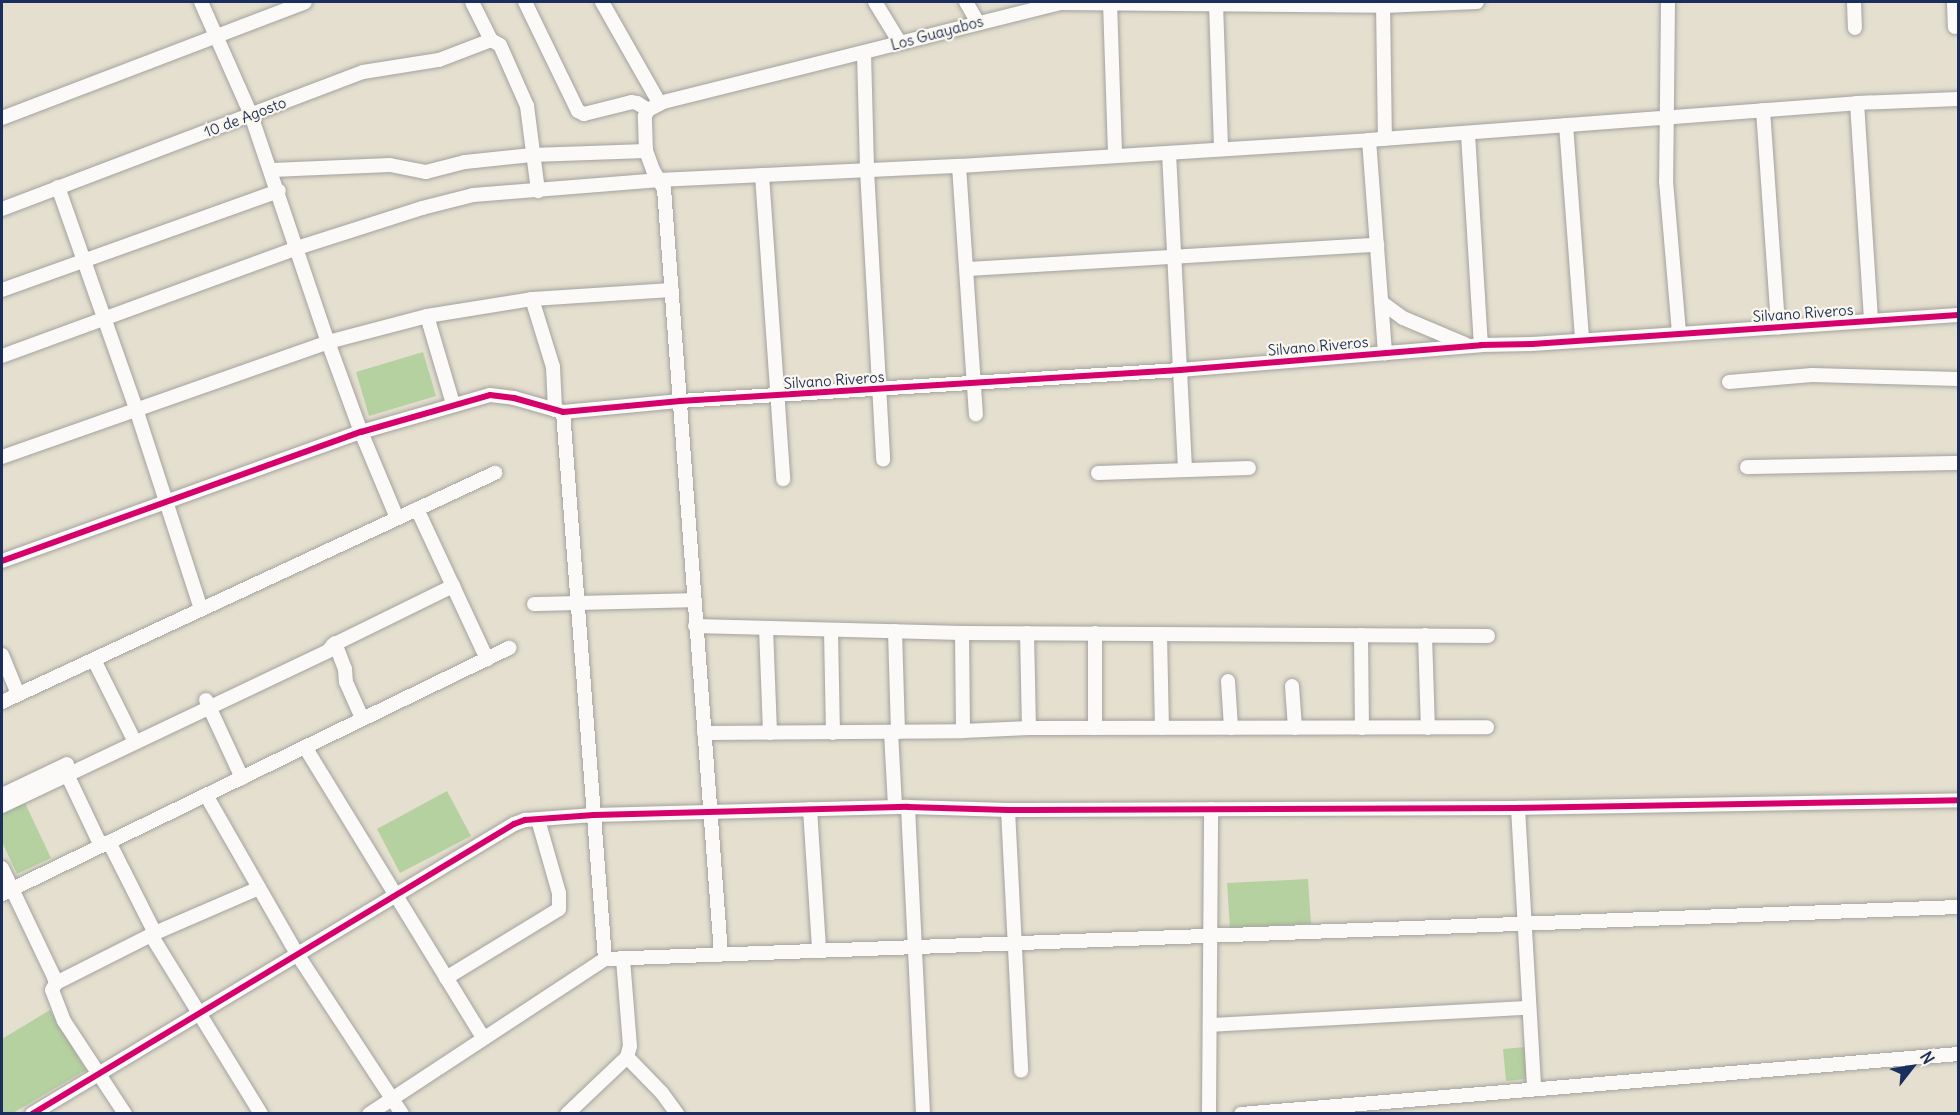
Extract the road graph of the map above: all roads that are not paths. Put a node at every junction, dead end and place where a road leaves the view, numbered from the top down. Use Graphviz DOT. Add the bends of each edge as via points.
graph roads {
  1 [pos="201,2"];
  2 [pos="305,2"];
  3 [pos="472,2"];
  4 [pos="525,2"];
  5 [pos="602,2"];
  6 [pos="875,2"];
  7 [pos="966,2"];
  8 [pos="1059,2"];
  9 [pos="1110,2"];
  10 [pos="1476,2"];
  11 [pos="1668,2"];
  12 [pos="1854,2"];
  13 [pos="1954,2"];
  14 [pos="1216,3"];
  15 [pos="1293,3"];
  16 [pos="1383,4"];
  17 [pos="978,23"];
  18 [pos="1955,27"];
  19 [pos="1856,28"];
  20 [pos="217,37"];
  21 [pos="491,40"];
  22 [pos="900,43"];
  23 [pos="864,53"];
  24 [pos="1959,99"];
  25 [pos="1857,103"];
  26 [pos="654,107"];
  27 [pos="1763,110"];
  28 [pos="252,115"];
  29 [pos="1667,117"];
  30 [pos="2,118"];
  31 [pos="1566,125"];
  32 [pos="1468,134"];
  33 [pos="1385,139"];
  34 [pos="1369,141"];
  35 [pos="1221,149"];
  36 [pos="646,151"];
  37 [pos="1170,153"];
  38 [pos="532,155"];
  39 [pos="1115,156"];
  40 [pos="959,166"];
  41 [pos="272,170"];
  42 [pos="867,170"];
  43 [pos="762,175"];
  44 [pos="660,180"];
  45 [pos="58,187"];
  46 [pos="538,191"];
  47 [pos="279,192"];
  48 [pos="2,209"];
  49 [pos="1377,244"];
  50 [pos="297,248"];
  51 [pos="1173,256"];
  52 [pos="83,260"];
  53 [pos="967,269"];
  54 [pos="2,290"];
  55 [pos="672,290"];
  56 [pos="532,299"];
  57 [pos="1381,302"];
  58 [pos="1959,315"];
  59 [pos="427,316"];
  60 [pos="104,318"];
  61 [pos="1870,321"];
  62 [pos="1778,327"];
  63 [pos="1679,333"];
  64 [pos="1582,340"];
  65 [pos="328,342"];
  66 [pos="1475,346"];
  67 [pos="1385,353"];
  68 [pos="2,356"];
  69 [pos="1180,370"];
  70 [pos="1959,379"];
  71 [pos="1729,382"];
  72 [pos="975,383"];
  73 [pos="879,389"];
  74 [pos="778,396"];
  75 [pos="680,401"];
  76 [pos="453,404"];
  77 [pos="136,409"];
  78 [pos="559,411"];
  79 [pos="976,414"];
  80 [pos="361,432"];
  81 [pos="2,457"];
  82 [pos="883,460"];
  83 [pos="1959,463"];
  84 [pos="1747,467"];
  85 [pos="1249,468"];
  86 [pos="1185,469"];
  87 [pos="495,472"];
  88 [pos="1098,473"];
  89 [pos="783,479"];
  90 [pos="166,502"];
  91 [pos="417,509"];
  92 [pos="397,518"];
  93 [pos="2,561"];
  94 [pos="453,586"];
  95 [pos="693,600"];
  96 [pos="534,604"];
  97 [pos="578,604"];
  98 [pos="201,609"];
  99 [pos="695,626"];
  100 [pos="766,628"];
  101 [pos="831,630"];
  102 [pos="895,631"];
  103 [pos="962,633"];
  104 [pos="1027,633"];
  105 [pos="1095,633"];
  106 [pos="1160,634"];
  107 [pos="1361,635"];
  108 [pos="1425,635"];
  109 [pos="1488,636"];
  110 [pos="334,644"];
  111 [pos="509,648"];
  112 [pos="2,655"];
  113 [pos="487,659"];
  114 [pos="94,660"];
  115 [pos="1228,681"];
  116 [pos="1292,686"];
  117 [pos="18,694"];
  118 [pos="2,702"];
  119 [pos="208,704"];
  120 [pos="362,718"];
  121 [pos="1486,727"];
  122 [pos="1029,728"];
  123 [pos="1095,728"];
  124 [pos="1162,728"];
  125 [pos="1232,728"];
  126 [pos="1295,728"];
  127 [pos="1362,728"];
  128 [pos="1428,728"];
  129 [pos="963,731"];
  130 [pos="832,732"];
  131 [pos="895,732"];
  132 [pos="770,733"];
  133 [pos="704,734"];
  134 [pos="134,738"];
  135 [pos="305,747"];
  136 [pos="65,770"];
  137 [pos="242,778"];
  138 [pos="2,795"];
  139 [pos="206,795"];
  140 [pos="1959,800"];
  141 [pos="2,806"];
  142 [pos="901,807"];
  143 [pos="1518,808"];
  144 [pos="810,809"];
  145 [pos="1211,809"];
  146 [pos="1008,810"];
  147 [pos="712,813"];
  148 [pos="594,815"];
  149 [pos="538,820"];
  150 [pos="105,844"];
  151 [pos="2,868"];
  152 [pos="259,888"];
  153 [pos="7,891"];
  154 [pos="395,896"];
  155 [pos="1959,907"];
  156 [pos="1524,924"];
  157 [pos="153,934"];
  158 [pos="1210,936"];
  159 [pos="1015,944"];
  160 [pos="915,948"];
  161 [pos="819,949"];
  162 [pos="297,954"];
  163 [pos="721,954"];
  164 [pos="606,959"];
  165 [pos="623,959"];
  166 [pos="446,978"];
  167 [pos="56,983"];
  168 [pos="1529,1008"];
  169 [pos="198,1012"];
  170 [pos="1210,1025"];
  171 [pos="483,1038"];
  172 [pos="1959,1054"];
  173 [pos="627,1057"];
  174 [pos="1021,1071"];
  175 [pos="99,1073"];
  176 [pos="1534,1089"];
  177 [pos="392,1099"];
  178 [pos="32,1113"];
  179 [pos="125,1113"];
  180 [pos="261,1113"];
  181 [pos="369,1113"];
  182 [pos="402,1113"];
  183 [pos="567,1113"];
  184 [pos="676,1113"];
  185 [pos="923,1113"];
  186 [pos="1209,1113"];
  187 [pos="1242,1113"];
  1 -- 20 [label="street"];
  2 -- 20 [label="street"];
  3 -- 21 [label="street"];
  4 -- 26 [label="street" via="578,111 584,114 632,102"];
  5 -- 26 [label="street"];
  6 -- 22 [label="street"];
  7 -- 17 [label="street"];
  8 -- 9 [label="street, Los Guayabos"];
  8 -- 17 [label="street, Los Guayabos"];
  9 -- 14 [label="street, Los Guayabos"];
  9 -- 39 [label="street"];
  10 -- 16 [label="street, Los Guayabos"];
  11 -- 29 [label="street"];
  12 -- 19 [label="street"];
  13 -- 18 [label="street"];
  14 -- 15 [label="street, Los Guayabos"];
  14 -- 35 [label="street"];
  15 -- 16 [label="street, Los Guayabos"];
  16 -- 33 [label="street"];
  17 -- 22 [label="street, Los Guayabos"];
  20 -- 28 [label="street"];
  20 -- 30 [label="street"];
  21 -- 28 [label="street, 10 de Agosto" via="439,60 363,72"];
  21 -- 38 [label="street" via="500,45 527,106"];
  22 -- 23 [label="street, Los Guayabos"];
  23 -- 26 [label="street, Los Guayabos"];
  23 -- 42 [label="street"];
  24 -- 25 [label="street"];
  25 -- 27 [label="street"];
  25 -- 61 [label="street"];
  26 -- 36 [label="street" via="645,116"];
  27 -- 29 [label="street"];
  27 -- 62 [label="street"];
  28 -- 41 [label="street"];
  28 -- 45 [label="street, 10 de Agosto"];
  29 -- 31 [label="street"];
  29 -- 63 [label="street" via="1666,181"];
  31 -- 32 [label="street"];
  31 -- 64 [label="street"];
  32 -- 33 [label="street"];
  32 -- 66 [label="street"];
  33 -- 34 [label="street"];
  34 -- 35 [label="street"];
  34 -- 49 [label="street"];
  35 -- 37 [label="street"];
  36 -- 38 [label="street"];
  36 -- 44 [label="street"];
  37 -- 39 [label="street"];
  37 -- 51 [label="street"];
  38 -- 41 [label="street" via="465,162 426,172 390,165"];
  38 -- 46 [label="street"];
  39 -- 40 [label="street"];
  40 -- 42 [label="street"];
  40 -- 53 [label="street"];
  41 -- 47 [label="street"];
  42 -- 43 [label="street"];
  42 -- 73 [label="street"];
  43 -- 44 [label="street"];
  43 -- 74 [label="street"];
  44 -- 46 [label="street"];
  44 -- 55 [label="street" via="664,189"];
  45 -- 48 [label="street, 10 de Agosto"];
  45 -- 52 [label="street"];
  46 -- 50 [label="street" via="454,199"];
  47 -- 50 [label="street"];
  47 -- 52 [label="street"];
  49 -- 51 [label="street"];
  49 -- 57 [label="street"];
  50 -- 60 [label="street"];
  50 -- 65 [label="street"];
  51 -- 53 [label="street"];
  51 -- 69 [label="street"];
  52 -- 54 [label="street"];
  52 -- 60 [label="street"];
  53 -- 72 [label="street"];
  55 -- 56 [label="street"];
  55 -- 75 [label="street"];
  56 -- 59 [label="street"];
  56 -- 78 [label="street" via="553,367"];
  57 -- 66 [label="street" via="1437,334"];
  57 -- 67 [label="street"];
  58 -- 61 [label="street, Silvano Riveros"];
  59 -- 65 [label="street"];
  59 -- 76 [label="street"];
  60 -- 68 [label="street"];
  60 -- 77 [label="street"];
  61 -- 62 [label="street, Silvano Riveros"];
  62 -- 63 [label="street, Silvano Riveros"];
  63 -- 64 [label="street, Silvano Riveros"];
  64 -- 66 [label="street, Silvano Riveros"];
  65 -- 77 [label="street"];
  65 -- 80 [label="street"];
  66 -- 67 [label="street, Silvano Riveros"];
  67 -- 69 [label="street, Silvano Riveros"];
  69 -- 72 [label="street, Silvano Riveros"];
  69 -- 86 [label="street"];
  70 -- 71 [label="street" via="1812,375"];
  72 -- 73 [label="street, Silvano Riveros"];
  72 -- 79 [label="street"];
  73 -- 74 [label="street, Silvano Riveros"];
  73 -- 82 [label="street"];
  74 -- 75 [label="street, Silvano Riveros"];
  74 -- 89 [label="street"];
  75 -- 78 [label="street, Silvano Riveros"];
  75 -- 95 [label="street"];
  76 -- 78 [label="street, Silvano Riveros" via="496,395"];
  76 -- 80 [label="street, Silvano Riveros"];
  77 -- 81 [label="street"];
  77 -- 90 [label="street"];
  78 -- 97 [label="street"];
  80 -- 90 [label="street, Silvano Riveros"];
  80 -- 92 [label="street"];
  83 -- 84 [label="street"];
  85 -- 86 [label="street"];
  86 -- 88 [label="street"];
  87 -- 91 [label="street"];
  90 -- 93 [label="street, Silvano Riveros"];
  90 -- 98 [label="street"];
  91 -- 92 [label="street"];
  91 -- 94 [label="street"];
  92 -- 98 [label="street"];
  94 -- 110 [label="street"];
  94 -- 113 [label="street"];
  95 -- 97 [label="street"];
  95 -- 99 [label="street"];
  96 -- 97 [label="street"];
  97 -- 148 [label="street"];
  98 -- 114 [label="street"];
  99 -- 100 [label="street"];
  99 -- 133 [label="street"];
  100 -- 101 [label="street"];
  100 -- 132 [label="street"];
  101 -- 102 [label="street"];
  101 -- 130 [label="street"];
  102 -- 103 [label="street"];
  102 -- 131 [label="street"];
  103 -- 104 [label="street"];
  103 -- 129 [label="street"];
  104 -- 105 [label="street"];
  104 -- 122 [label="street"];
  105 -- 106 [label="street"];
  105 -- 123 [label="street"];
  106 -- 107 [label="street"];
  106 -- 124 [label="street"];
  107 -- 108 [label="street"];
  107 -- 127 [label="street"];
  108 -- 109 [label="street"];
  108 -- 128 [label="street"];
  110 -- 119 [label="street" via="324,643"];
  110 -- 120 [label="street"];
  111 -- 113 [label="street"];
  112 -- 117 [label="street"];
  113 -- 120 [label="street"];
  114 -- 117 [label="street"];
  114 -- 134 [label="street"];
  115 -- 125 [label="street"];
  116 -- 126 [label="street"];
  117 -- 118 [label="street"];
  119 -- 134 [label="street"];
  119 -- 137 [label="street"];
  120 -- 135 [label="street"];
  121 -- 128 [label="street"];
  122 -- 123 [label="street"];
  122 -- 129 [label="street"];
  123 -- 124 [label="street"];
  124 -- 125 [label="street"];
  125 -- 126 [label="street"];
  126 -- 127 [label="street"];
  127 -- 128 [label="street"];
  129 -- 131 [label="street"];
  130 -- 131 [label="street"];
  130 -- 132 [label="street"];
  131 -- 142 [label="street"];
  132 -- 133 [label="street"];
  133 -- 147 [label="street"];
  134 -- 136 [label="street"];
  135 -- 137 [label="street"];
  135 -- 154 [label="street"];
  136 -- 138 [label="street"];
  136 -- 141 [label="street"];
  136 -- 150 [label="street"];
  137 -- 139 [label="street"];
  139 -- 150 [label="street"];
  139 -- 152 [label="street"];
  140 -- 143 [label="street"];
  142 -- 144 [label="street"];
  142 -- 146 [label="street"];
  142 -- 160 [label="street"];
  143 -- 145 [label="street"];
  143 -- 156 [label="street"];
  144 -- 147 [label="street"];
  144 -- 161 [label="street"];
  145 -- 146 [label="street"];
  145 -- 158 [label="street"];
  146 -- 159 [label="street"];
  147 -- 148 [label="street"];
  147 -- 163 [label="street"];
  148 -- 149 [label="street"];
  148 -- 164 [label="street"];
  149 -- 154 [label="street" via="514,824"];
  149 -- 166 [label="street" via="560,893 559,909"];
  150 -- 153 [label="street"];
  150 -- 157 [label="street"];
  151 -- 153 [label="street"];
  152 -- 157 [label="street"];
  152 -- 162 [label="street"];
  153 -- 167 [label="street"];
  154 -- 162 [label="street"];
  154 -- 166 [label="street"];
  155 -- 156 [label="street"];
  156 -- 158 [label="street"];
  156 -- 168 [label="street"];
  157 -- 167 [label="street"];
  157 -- 169 [label="street"];
  158 -- 159 [label="street"];
  158 -- 170 [label="street"];
  159 -- 160 [label="street"];
  159 -- 174 [label="street"];
  160 -- 161 [label="street"];
  160 -- 185 [label="street"];
  161 -- 163 [label="street"];
  162 -- 169 [label="street"];
  162 -- 177 [label="street"];
  163 -- 165 [label="street"];
  164 -- 165 [label="street"];
  164 -- 171 [label="street"];
  165 -- 173 [label="street" via="630,1046"];
  166 -- 171 [label="street"];
  167 -- 175 [label="street" via="52,990 56,1006"];
  168 -- 170 [label="street"];
  168 -- 176 [label="street"];
  169 -- 175 [label="street"];
  169 -- 180 [label="street"];
  170 -- 186 [label="street"];
  171 -- 177 [label="street"];
  172 -- 176 [label="street"];
  173 -- 183 [label="street"];
  173 -- 184 [label="street"];
  175 -- 178 [label="street"];
  175 -- 179 [label="street"];
  176 -- 187 [label="street"];
  177 -- 181 [label="street"];
  177 -- 182 [label="street"];
}
